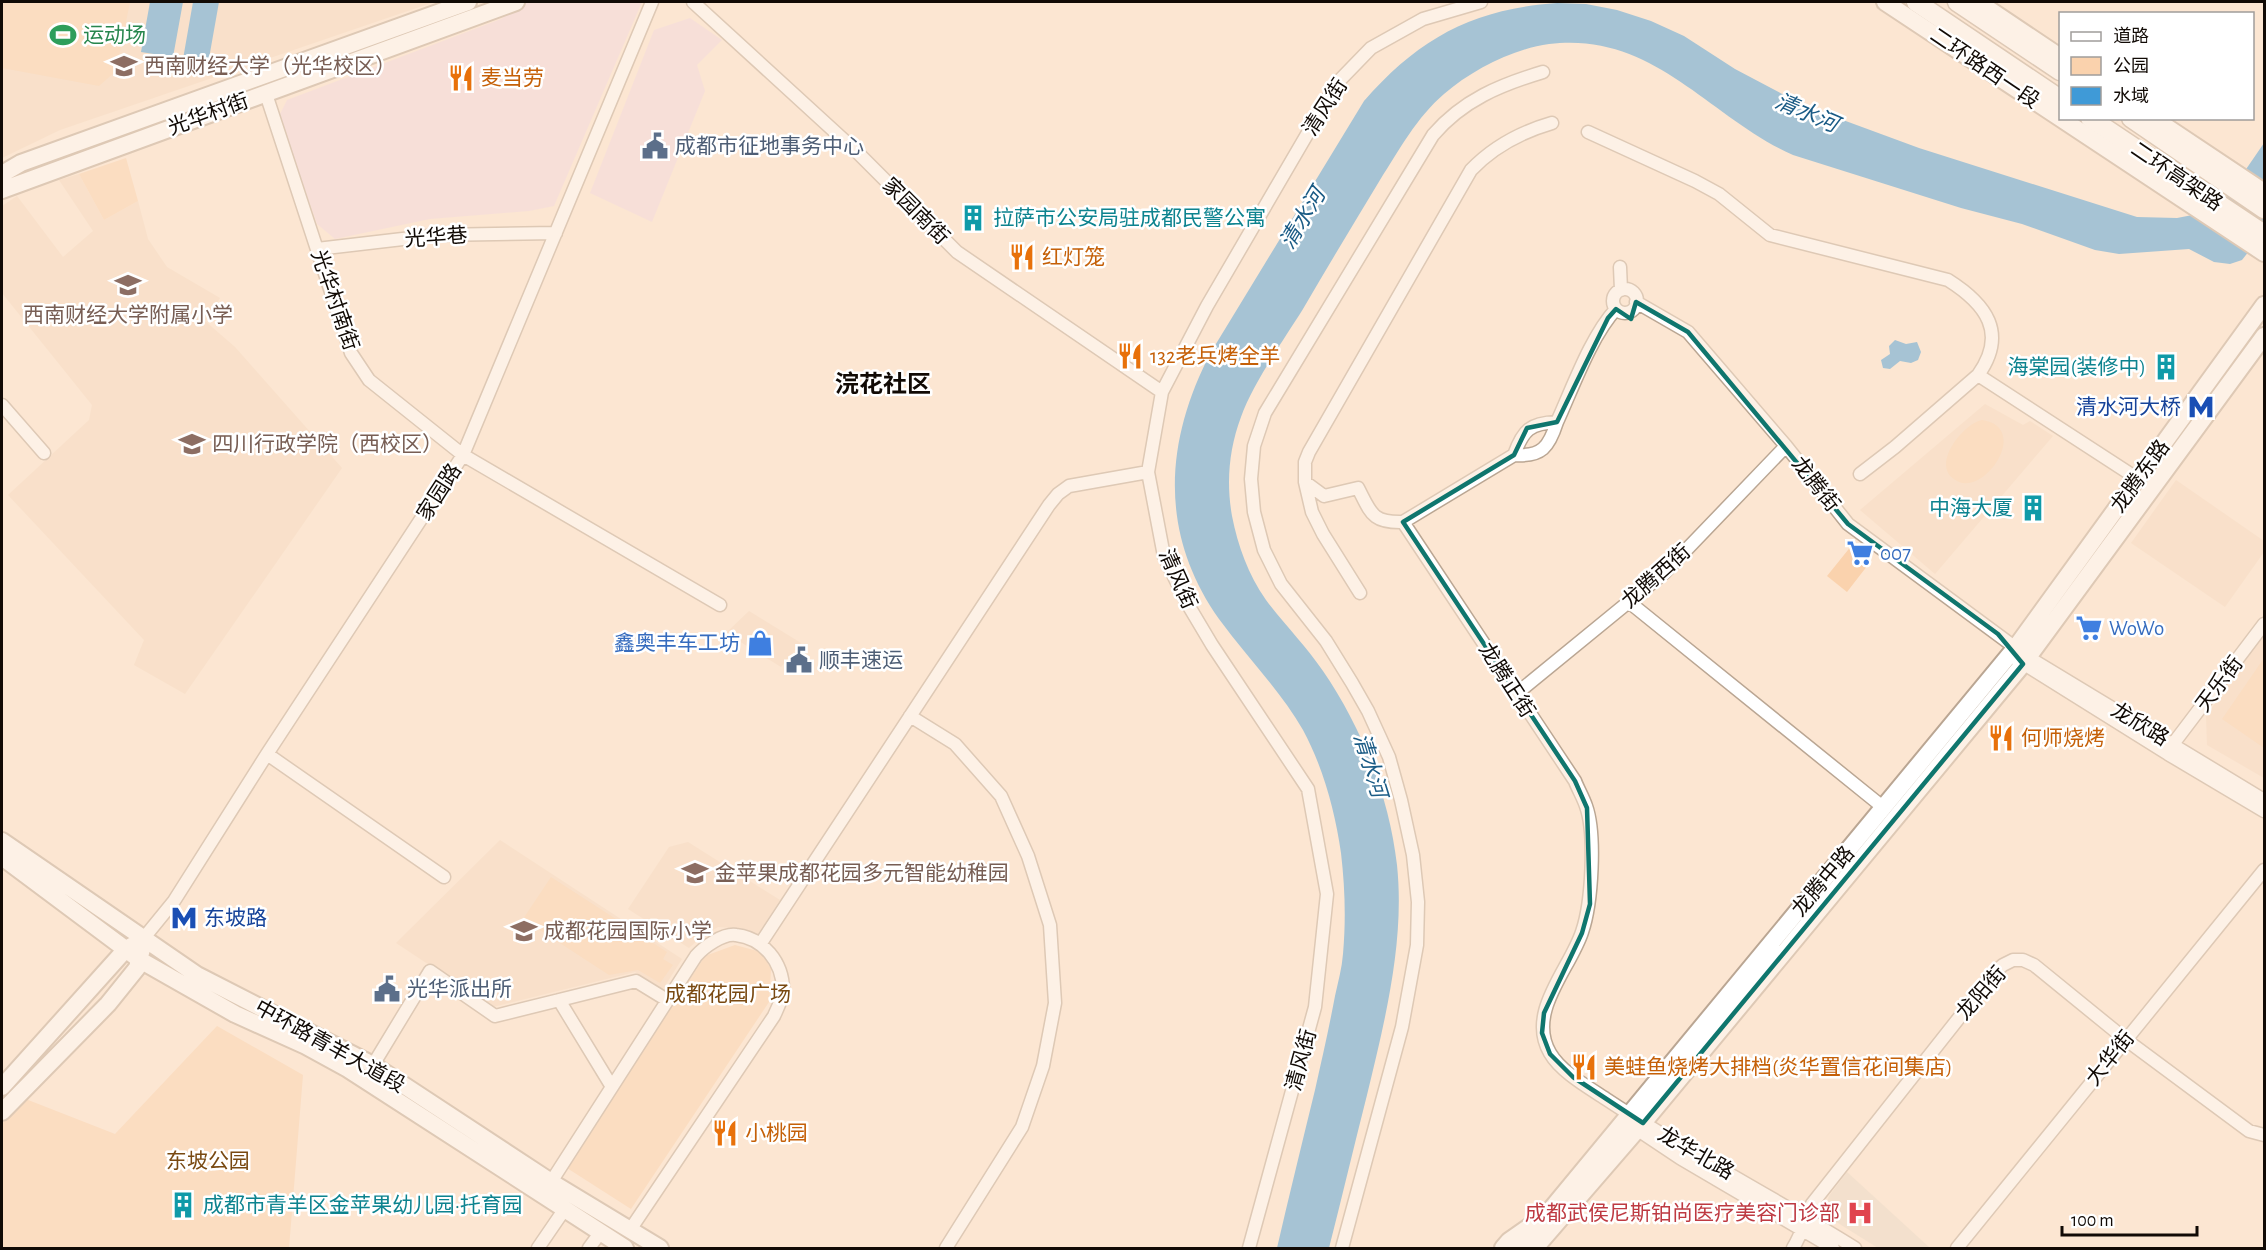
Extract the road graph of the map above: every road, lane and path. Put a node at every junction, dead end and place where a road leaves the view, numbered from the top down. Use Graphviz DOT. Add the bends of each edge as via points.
graph roads {
  1 [pos="468,2"];
  2 [pos="516,2"];
  3 [pos="652,2"];
  4 [pos="693,2"];
  5 [pos="1481,2"];
  6 [pos="1885,2"];
  7 [pos="1916,2"];
  8 [pos="1957,2"];
  9 [pos="1978,2"];
  10 [pos="2059,56"];
  11 [pos="2059,70"];
  12 [pos="1543,72"];
  13 [pos="266,94"];
  14 [pos="2059,98"];
  15 [pos="2059,117"];
  16 [pos="2063,120"];
  17 [pos="2093,120"];
  18 [pos="2134,120"];
  19 [pos="2156,120"];
  20 [pos="1552,123"];
  21 [pos="1588,132"];
  22 [pos="2,174"];
  23 [pos="2,190"];
  24 [pos="2265,192"];
  25 [pos="2265,208"];
  26 [pos="556,233"];
  27 [pos="2264,246"];
  28 [pos="317,249"];
  29 [pos="1620,267"];
  30 [pos="1621,290"];
  31 [pos="1636,302"];
  32 [pos="2265,305"];
  33 [pos="1616,309"];
  34 [pos="2265,336"];
  35 [pos="1978,375"];
  36 [pos="1162,392"];
  37 [pos="2,405"];
  38 [pos="1557,422"];
  39 [pos="1786,446"];
  40 [pos="44,453"];
  41 [pos="463,455"];
  42 [pos="1514,455"];
  43 [pos="1148,472"];
  44 [pos="1860,474"];
  45 [pos="2138,479"];
  46 [pos="1305,482"];
  47 [pos="1324,496"];
  48 [pos="1312,512"];
  49 [pos="1403,522"];
  50 [pos="1360,593"];
  51 [pos="1629,602"];
  52 [pos="720,605"];
  53 [pos="2265,624"];
  54 [pos="2019,656"];
  55 [pos="1516,694"];
  56 [pos="910,716"];
  57 [pos="2173,744"];
  58 [pos="267,754"];
  59 [pos="2265,800"];
  60 [pos="1884,808"];
  61 [pos="2265,811"];
  62 [pos="2,841"];
  63 [pos="2,858"];
  64 [pos="2265,870"];
  65 [pos="444,878"];
  66 [pos="143,939"];
  67 [pos="761,943"];
  68 [pos="126,949"];
  69 [pos="141,960"];
  70 [pos="559,1000"];
  71 [pos="667,1000"];
  72 [pos="2125,1040"];
  73 [pos="373,1065"];
  74 [pos="4,1080"];
  75 [pos="612,1087"];
  76 [pos="2,1112"];
  77 [pos="1633,1122"];
  78 [pos="2265,1135"];
  79 [pos="551,1182"];
  80 [pos="1572,1193"];
  81 [pos="564,1210"];
  82 [pos="1806,1217"];
  83 [pos="630,1230"];
  84 [pos="1803,1231"];
  85 [pos="600,1233"];
  86 [pos="538,1248"];
  87 [pos="589,1248"];
  88 [pos="626,1248"];
  89 [pos="660,1248"];
  90 [pos="946,1248"];
  91 [pos="1249,1248"];
  92 [pos="1341,1248"];
  93 [pos="1503,1248"];
  94 [pos="1519,1248"];
  95 [pos="1535,1248"];
  96 [pos="1548,1248"];
  97 [pos="1794,1248"];
  98 [pos="1833,1248"];
  99 [pos="1855,1248"];
  100 [pos="1957,1248"];
  1 -- 22 [label="main road, 光华村街" via="21,163"];
  2 -- 13 [label="main road, 光华村街"];
  3 -- 26 [label="street, 家园路"];
  4 -- 36 [label="street, 家园南街" via="858,153 957,252"];
  5 -- 36 [label="street, 清风街" via="1423,19 1371,48 1336,83"];
  6 -- 15 [label="main road, 二环路西一段"];
  7 -- 14 [label="highway"];
  8 -- 11 [label="highway"];
  9 -- 10 [label="main road"];
  12 -- 92 [label="street" via="1482,94 1446,119 1433,135 1266,413 1254,446 1251,498 1264,550 1281,584 1326,641 1368,711 1389,757 1413,855 1417,945 1402,1027"];
  13 -- 23 [label="main road, 光华村街"];
  13 -- 28 [label="street, 光华村南街"];
  16 -- 27 [label="main road, 二环路西一段" via="2189,203"];
  17 -- 27 [label="highway, 二环高架路"];
  18 -- 25 [label="highway, 二环高架路"];
  19 -- 24 [label="main road"];
  20 -- 46 [label="street" via="1507,141 1471,170 1315,439 1305,462"];
  21 -- 35 [label="street" via="1719,194 1770,235 1955,285 1977,302 1990,325 1992,348"];
  26 -- 28 [label="street, 光华巷" via="437,235"];
  26 -- 41 [label="street, 家园路"];
  28 -- 41 [label="street, 光华村南街" via="351,353 369,380"];
  29 -- 30 [label="street"];
  30 -- 31 [label="street" via="1632,292"];
  30 -- 33 [label="street" via="1613,299"];
  31 -- 33 [label="street" via="1627,312"];
  31 -- 39 [label="street, 龙腾街" via="1688,332"];
  32 -- 45 [label="main road, 龙腾东路"];
  33 -- 38 [label="street" via="1598,336"];
  34 -- 54 [label="main road, 龙腾东路"];
  35 -- 44 [label="street"];
  35 -- 45 [label="street"];
  36 -- 43 [label="street, 清风街"];
  37 -- 40 [label="street"];
  38 -- 42 [label="street" via="1527,428"];
  38 -- 42 [label="street" via="1544,449 1529,456"];
  39 -- 51 [label="street, 龙腾西街" via="1664,573"];
  39 -- 54 [label="street, 龙腾街" via="1848,524 1998,634"];
  41 -- 52 [label="street, 光华村南街"];
  41 -- 58 [label="street, 家园路"];
  42 -- 49 [label="street"];
  43 -- 56 [label="street" via="1069,486 1058,494"];
  43 -- 91 [label="street, 清风街" via="1164,556 1187,603 1308,789 1327,894 1315,1007"];
  45 -- 54 [label="main road, 龙腾东路"];
  46 -- 47 [label="street"];
  46 -- 48 [label="street"];
  47 -- 48 [label="street"];
  47 -- 49 [label="street" via="1358,488 1375,517"];
  48 -- 50 [label="street"];
  49 -- 55 [label="street, 龙腾正街"];
  51 -- 55 [label="street, 龙腾西街"];
  51 -- 60 [label="street"];
  53 -- 57 [label="street, 天乐街"];
  54 -- 57 [label="street, 龙欣路"];
  54 -- 60 [label="main road, 龙腾中路"];
  54 -- 61 [label="street" via="2168,754"];
  54 -- 77 [label="main road, 龙腾中路"];
  55 -- 77 [label="street, 龙腾正街" via="1575,781 1587,808 1592,853 1590,904 1582,933 1544,1013 1542,1033 1550,1054 1573,1077"];
  56 -- 67 [label="street"];
  56 -- 90 [label="street" via="955,744 1001,796 1028,856 1050,926 1055,1003 1043,1066 1022,1127"];
  57 -- 59 [label="street, 龙欣路"];
  58 -- 65 [label="street"];
  58 -- 66 [label="street, 家园路" via="174,901"];
  60 -- 77 [label="main road, 龙腾中路"];
  62 -- 66 [label="main road, 中环路青羊大道段"];
  63 -- 68 [label="main road, 中环路青羊大道段"];
  64 -- 72 [label="street, 大华街"];
  66 -- 68 [label="main road"];
  66 -- 69 [label="main road"];
  66 -- 73 [label="main road, 中环路青羊大道段" via="197,975"];
  67 -- 71 [label="street" via="734,934 705,945"];
  67 -- 83 [label="street" via="777,961 783,991 774,1016"];
  68 -- 69 [label="main road, 中环路青羊大道段"];
  68 -- 74 [label="main road"];
  69 -- 76 [label="main road" via="108,1004"];
  69 -- 81 [label="main road, 中环路青羊大道段" via="235,1014 348,1070"];
  70 -- 71 [label="street" via="636,981"];
  70 -- 73 [label="street" via="495,1016 430,971"];
  70 -- 75 [label="street"];
  71 -- 75 [label="street"];
  72 -- 78 [label="street, 龙阳街" via="2249,1131"];
  72 -- 82 [label="street, 龙阳街" via="2034,965 2023,960 2003,965 1812,1204"];
  72 -- 100 [label="street, 大华街"];
  73 -- 79 [label="main road, 中环路青羊大道段"];
  75 -- 79 [label="street"];
  77 -- 80 [label="main road"];
  77 -- 82 [label="street, 龙华北路"];
  77 -- 84 [label="street, 龙华北路"];
  79 -- 83 [label="main road, 中环路青羊大道段"];
  80 -- 93 [label="main road"];
  80 -- 94 [label="main road"];
  80 -- 95 [label="main road"];
  80 -- 96 [label="main road"];
  81 -- 85 [label="main road, 中环路青羊大道段"];
  81 -- 86 [label="street"];
  82 -- 84 [label="street, 龙阳街"];
  82 -- 99 [label="street, 龙华北路"];
  83 -- 89 [label="main road, 中环路青羊大道段"];
  84 -- 97 [label="street, 龙阳街"];
  84 -- 98 [label="street, 龙华北路"];
  85 -- 87 [label="street"];
  85 -- 88 [label="main road, 中环路青羊大道段"];
}
